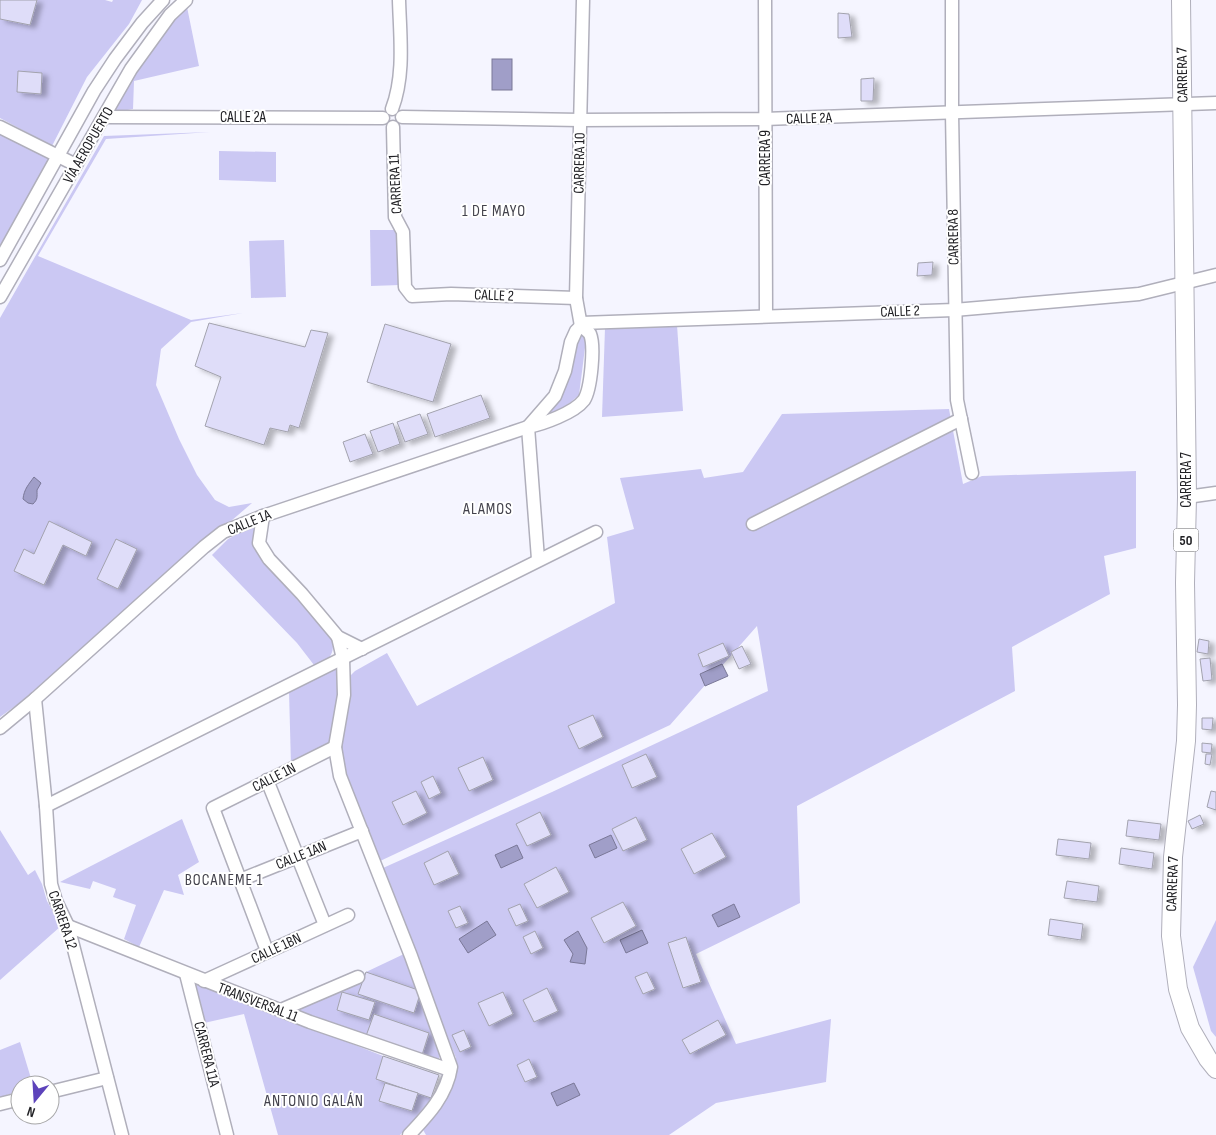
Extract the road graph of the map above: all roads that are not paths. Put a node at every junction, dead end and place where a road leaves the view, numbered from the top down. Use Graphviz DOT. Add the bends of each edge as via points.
graph roads {
  1 [pos="163,0"];
  2 [pos="186,0"];
  3 [pos="399,0"];
  4 [pos="584,0"];
  5 [pos="765,0"];
  6 [pos="952,0"];
  7 [pos="1181,0"];
  8 [pos="1216,104"];
  9 [pos="1182,105"];
  10 [pos="952,113"];
  11 [pos="104,117"];
  12 [pos="392,118"];
  13 [pos="764,119"];
  14 [pos="580,120"];
  15 [pos="0,127"];
  16 [pos="59,156"];
  17 [pos="76,165"];
  18 [pos="0,260"];
  19 [pos="1216,275"];
  20 [pos="1184,284"];
  21 [pos="412,296"];
  22 [pos="0,297"];
  23 [pos="576,298"];
  24 [pos="954,310"];
  25 [pos="766,316"];
  26 [pos="581,324"];
  27 [pos="961,419"];
  28 [pos="528,427"];
  29 [pos="972,473"];
  30 [pos="1216,493"];
  31 [pos="1187,497"];
  32 [pos="263,516"];
  33 [pos="753,524"];
  34 [pos="596,532"];
  35 [pos="538,559"];
  36 [pos="338,637"];
  37 [pos="362,649"];
  38 [pos="343,659"];
  39 [pos="34,699"];
  40 [pos="0,728"];
  41 [pos="335,747"];
  42 [pos="267,780"];
  43 [pos="46,806"];
  44 [pos="362,831"];
  45 [pos="298,857"];
  46 [pos="240,880"];
  47 [pos="348,915"];
  48 [pos="325,925"];
  49 [pos="68,926"];
  50 [pos="267,951"];
  51 [pos="186,974"];
  52 [pos="358,978"];
  53 [pos="204,981"];
  54 [pos="281,1010"];
  55 [pos="1216,1069"];
  56 [pos="450,1070"];
  57 [pos="107,1078"];
  58 [pos="60,1090"];
  59 [pos="122,1135"];
  60 [pos="227,1135"];
  61 [pos="410,1135"];
  1 -- 16 [label="street, VÍA AEROPUERTO" via="114,59"];
  2 -- 11 [label="street, VÍA AEROPUERTO" via="170,15 131,69"];
  3 -- 12 [label="street, CARRERA 11" via="400,63"];
  4 -- 14 [label="street, CARRERA 10"];
  5 -- 13 [label="street, CARRERA 9"];
  6 -- 10 [label="street, CARRERA 8"];
  7 -- 9 [label="highway, CARRERA 7 / 50"];
  8 -- 9 [label="street, CALLE 2A"];
  9 -- 10 [label="street, CALLE 2A"];
  9 -- 20 [label="highway, CARRERA 7 / 50"];
  10 -- 13 [label="street, CALLE 2A"];
  10 -- 24 [label="street, CARRERA 8"];
  11 -- 12 [label="street, CALLE 2A"];
  11 -- 17 [label="street, VÍA AEROPUERTO"];
  12 -- 14 [label="street, CALLE 2A"];
  12 -- 21 [label="street, CARRERA 11" via="395,217 404,232 405,287"];
  13 -- 14 [label="street, CALLE 2A"];
  13 -- 25 [label="street, CARRERA 9"];
  14 -- 23 [label="street, CARRERA 10"];
  15 -- 16 [label="street"];
  16 -- 17 [label="street"];
  16 -- 18 [label="street, VÍA AEROPUERTO"];
  17 -- 22 [label="street, VÍA AEROPUERTO"];
  19 -- 20 [label="street, CALLE 2"];
  20 -- 24 [label="street, CALLE 2" via="1139,294"];
  20 -- 31 [label="highway, CARRERA 7 / 50"];
  21 -- 23 [label="street, CALLE 2"];
  23 -- 26 [label="street, CARRERA 10"];
  24 -- 25 [label="street, CALLE 2"];
  24 -- 27 [label="street, CARRERA 8" via="957,400"];
  25 -- 26 [label="street, CALLE 2"];
  26 -- 28 [label="street" via="571,342 555,396"];
  26 -- 28 [label="street, CARRERA 10" via="589,332 593,347 584,399 557,418"];
  27 -- 29 [label="street, CARRERA 8"];
  27 -- 33 [label="street"];
  28 -- 32 [label="street, CALLE 1A"];
  28 -- 35 [label="street"];
  30 -- 31 [label="street"];
  31 -- 55 [label="highway, CARRERA 7 / 50" via="1186,741 1173,857 1171,936 1178,988 1190,1028"];
  32 -- 36 [label="street" via="259,543 269,559"];
  32 -- 39 [label="street, CALLE 1A" via="223,532 204,547"];
  34 -- 35 [label="street"];
  35 -- 37 [label="street"];
  36 -- 37 [label="street"];
  36 -- 38 [label="street"];
  37 -- 38 [label="street"];
  38 -- 41 [label="street" via="344,695"];
  38 -- 43 [label="street"];
  39 -- 40 [label="street, CALLE 1A"];
  39 -- 43 [label="street, CARRERA 12"];
  41 -- 42 [label="street, CALLE 1N"];
  41 -- 44 [label="street" via="340,776"];
  42 -- 45 [label="street"];
  42 -- 46 [label="street, CALLE 1N" via="213,808"];
  43 -- 49 [label="street, CARRERA 12" via="51,884"];
  44 -- 45 [label="street, CALLE 1AN"];
  44 -- 56 [label="street" via="411,956"];
  45 -- 46 [label="street, CALLE 1AN"];
  45 -- 48 [label="street"];
  46 -- 50 [label="street"];
  47 -- 48 [label="street, CALLE 1BN"];
  48 -- 50 [label="street, CALLE 1BN"];
  49 -- 51 [label="street, TRANSVERSAL 11"];
  49 -- 57 [label="street, CARRERA 12"];
  50 -- 53 [label="street, CALLE 1BN"];
  51 -- 53 [label="street, TRANSVERSAL 11"];
  51 -- 60 [label="street, CARRERA 11A"];
  52 -- 54 [label="street"];
  53 -- 54 [label="street, TRANSVERSAL 11"];
  54 -- 56 [label="street, TRANSVERSAL 11"];
  56 -- 61 [label="street" via="443,1093"];
  57 -- 58 [label="street"];
  57 -- 59 [label="street, CARRERA 12"];
}
